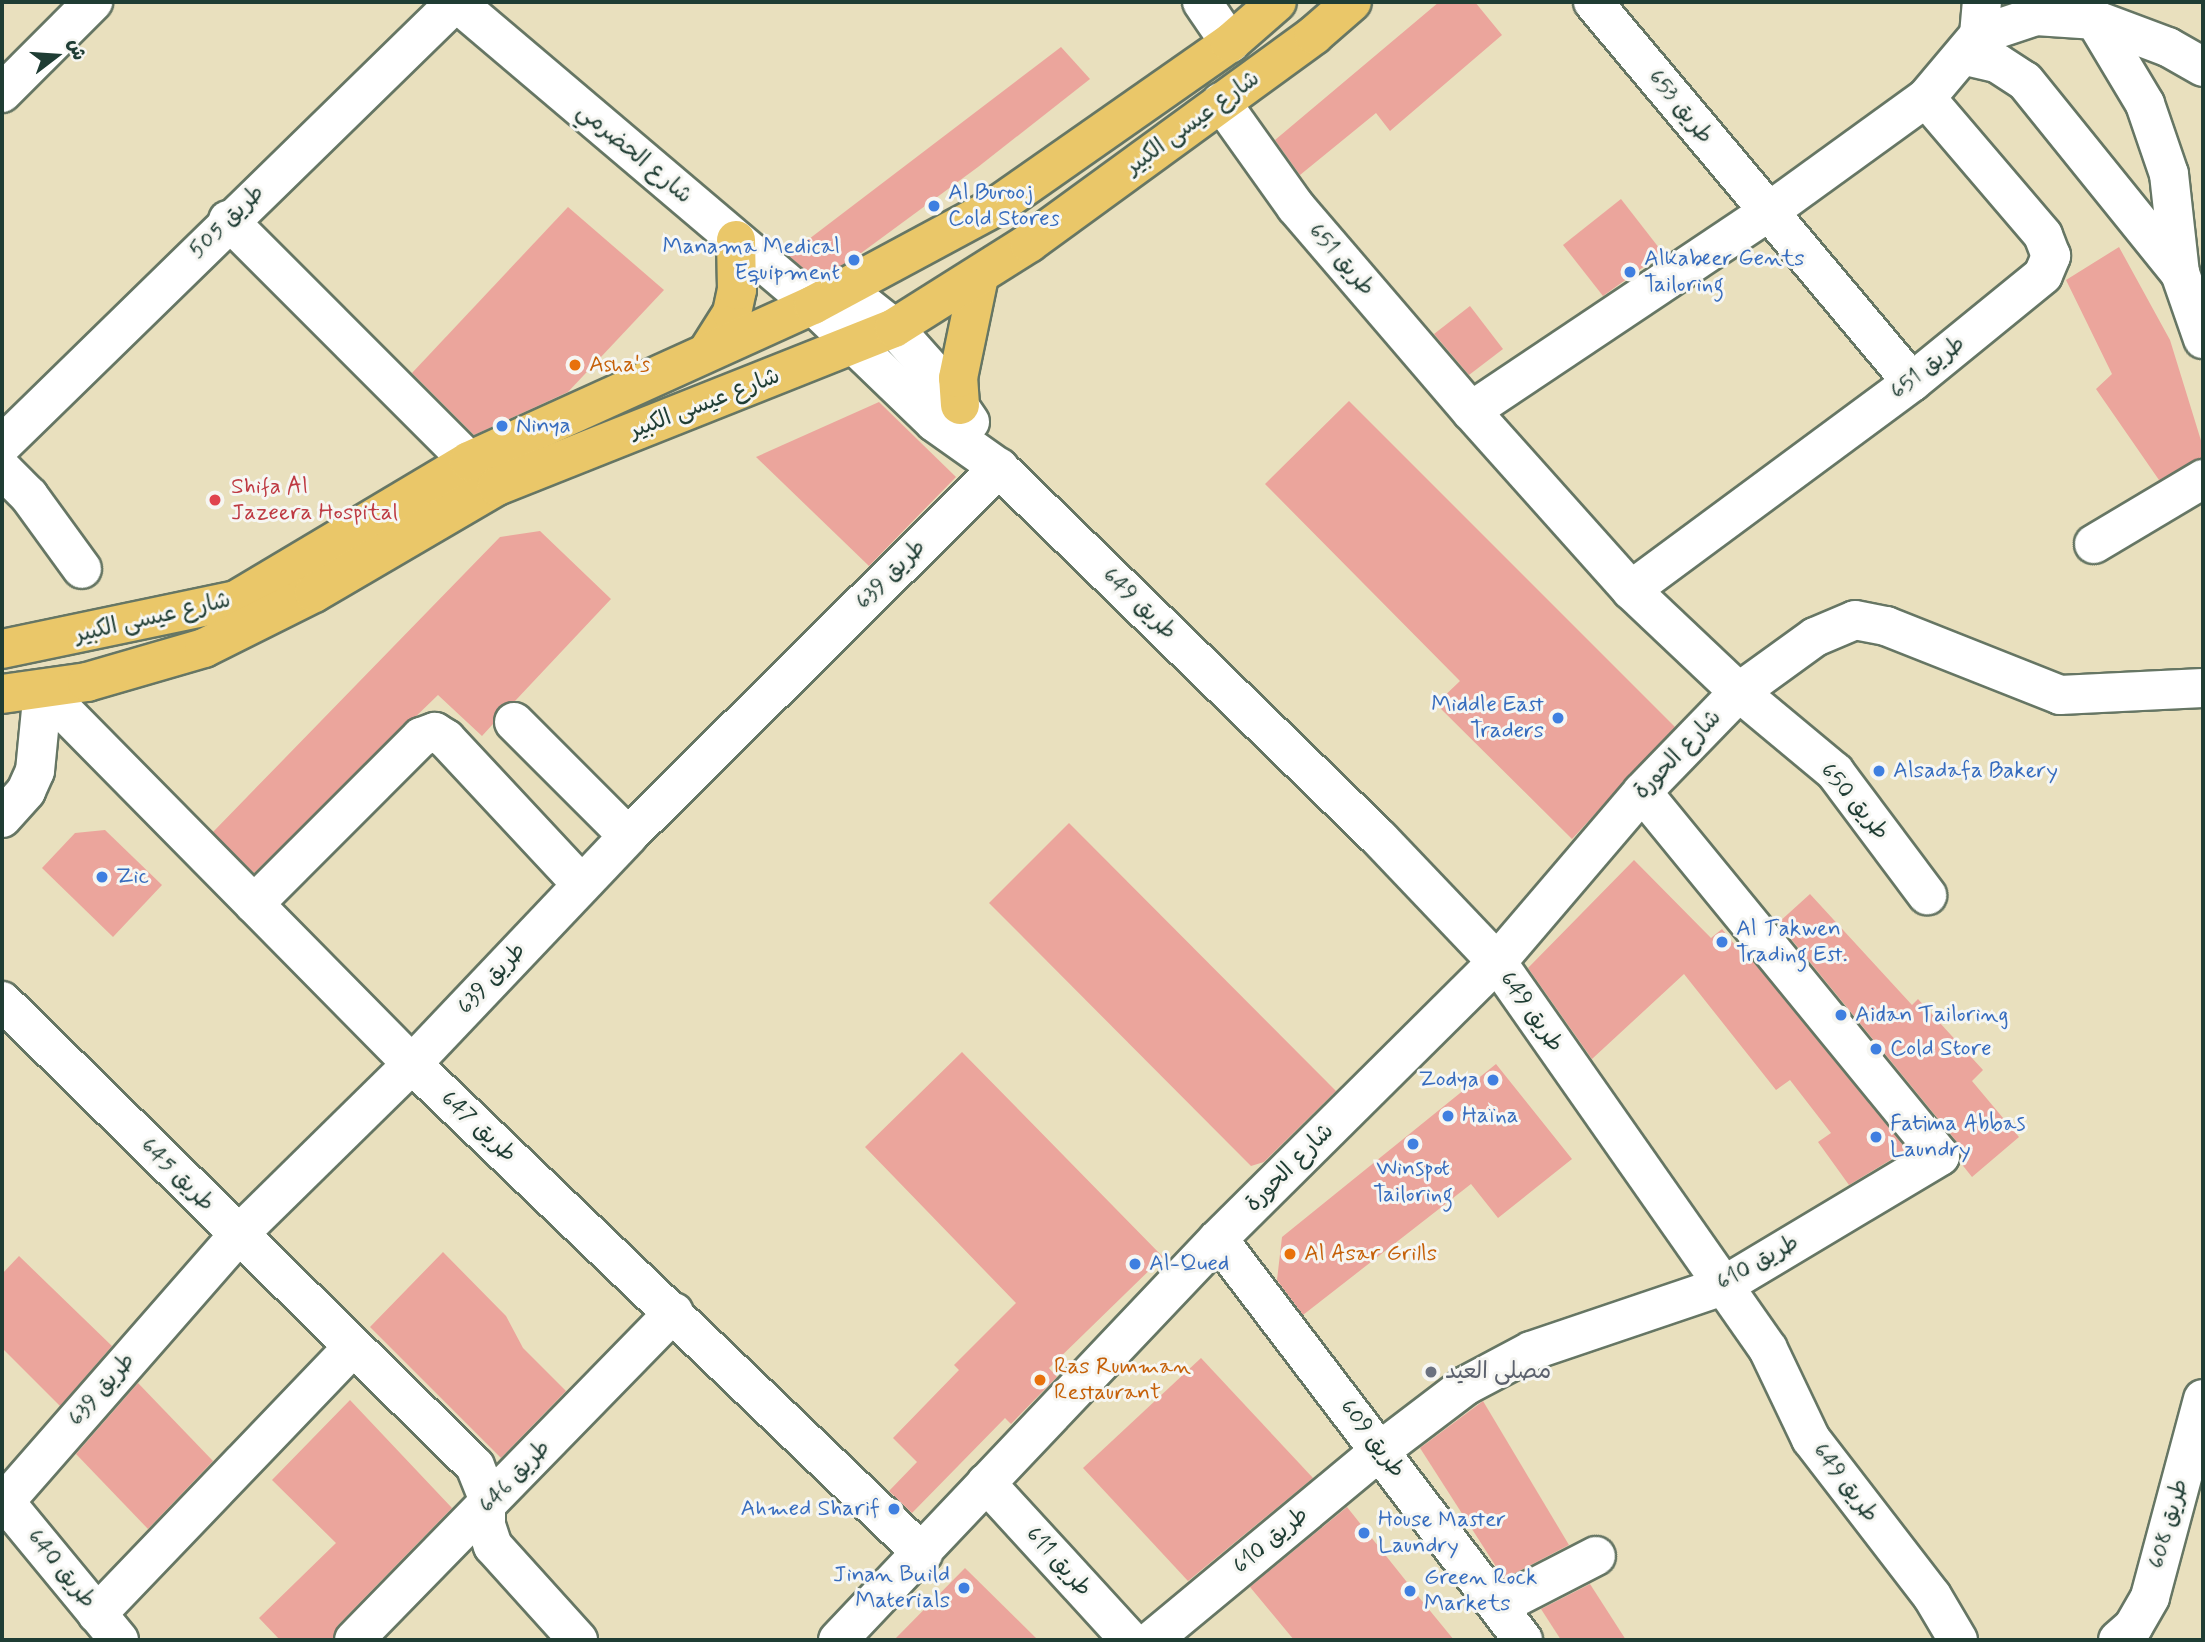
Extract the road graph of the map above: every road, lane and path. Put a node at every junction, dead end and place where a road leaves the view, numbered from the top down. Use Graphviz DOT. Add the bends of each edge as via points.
graph roads {
  1 [pos="93,2"];
  2 [pos="456,2"];
  3 [pos="1202,2"];
  4 [pos="1277,2"];
  5 [pos="1352,2"];
  6 [pos="1593,2"];
  7 [pos="2090,11"];
  8 [pos="1976,31"];
  9 [pos="1230,43"];
  10 [pos="2203,67"];
  11 [pos="2,93"];
  12 [pos="1926,98"];
  13 [pos="1221,102"];
  14 [pos="1767,213"];
  15 [pos="228,220"];
  16 [pos="736,240"];
  17 [pos="2180,273"];
  18 [pos="979,277"];
  19 [pos="829,297"];
  20 [pos="894,328"];
  21 [pos="2203,339"];
  22 [pos="856,345"];
  23 [pos="708,351"];
  24 [pos="1912,382"];
  25 [pos="960,405"];
  26 [pos="1471,411"];
  27 [pos="2,445"];
  28 [pos="2,468"];
  29 [pos="999,468"];
  30 [pos="477,477"];
  31 [pos="2203,479"];
  32 [pos="2094,544"];
  33 [pos="82,569"];
  34 [pos="1631,590"];
  35 [pos="45,643"];
  36 [pos="2,649"];
  37 [pos="2203,688"];
  38 [pos="43,690"];
  39 [pos="1739,692"];
  40 [pos="2,694"];
  41 [pos="514,722"];
  42 [pos="1642,792"];
  43 [pos="2,818"];
  44 [pos="628,836"];
  45 [pos="581,884"];
  46 [pos="1927,895"];
  47 [pos="254,904"];
  48 [pos="1497,962"];
  49 [pos="2,1001"];
  50 [pos="412,1064"];
  51 [pos="238,1235"];
  52 [pos="1218,1239"];
  53 [pos="1723,1286"];
  54 [pos="674,1312"];
  55 [pos="353,1347"];
  56 [pos="2203,1399"];
  57 [pos="1381,1450"];
  58 [pos="986,1483"];
  59 [pos="3,1501"];
  60 [pos="485,1509"];
  61 [pos="923,1553"];
  62 [pos="1597,1556"];
  63 [pos="108,1627"];
  64 [pos="1512,1630"];
  65 [pos="354,1640"];
  66 [pos="578,1640"];
  67 [pos="838,1640"];
  68 [pos="1130,1640"];
  69 [pos="1152,1640"];
  70 [pos="1958,1640"];
  71 [pos="2118,1640"];
  1 -- 11 [label="street"];
  2 -- 15 [label="street, طريق 505"];
  2 -- 16 [label="street, شارع الحضرمي"];
  3 -- 9 [label="street"];
  4 -- 9 [label="main road, شارع عيسى الكبير"];
  5 -- 13 [label="main road, شارع عيسى الكبير"];
  6 -- 14 [label="street, طريق 653"];
  7 -- 8 [label="street" via="2036,16"];
  7 -- 10 [label="street"];
  7 -- 17 [label="street" via="2145,104 2169,174"];
  8 -- 12 [label="street"];
  8 -- 17 [label="street" via="1997,63 2025,80"];
  9 -- 19 [label="main road, شارع عيسى الكبير" via="997,206"];
  12 -- 14 [label="street"];
  12 -- 24 [label="street, طريق 651" via="2043,235 2050,256 2043,275"];
  13 -- 18 [label="main road, شارع عيسى الكبير"];
  13 -- 26 [label="street, طريق 651" via="1296,207"];
  14 -- 24 [label="street, طريق 653"];
  14 -- 26 [label="street"];
  15 -- 27 [label="street, طريق 505"];
  15 -- 30 [label="street"];
  16 -- 19 [label="street, شارع الحضرمي"];
  16 -- 23 [label="main road" via="737,290 732,313"];
  17 -- 21 [label="street"];
  18 -- 20 [label="main road, شارع عيسى الكبير"];
  18 -- 25 [label="main road" via="960,364"];
  19 -- 20 [label="street, طريق 649"];
  19 -- 22 [label="street, طريق 649"];
  19 -- 23 [label="main road, شارع عيسى الكبير"];
  20 -- 22 [label="main road, شارع عيسى الكبير"];
  20 -- 25 [label="street, طريق 649"];
  22 -- 29 [label="street, طريق 649" via="934,422"];
  22 -- 30 [label="main road, شارع عيسى الكبير"];
  23 -- 30 [label="main road, شارع عيسى الكبير"];
  24 -- 34 [label="street, طريق 651"];
  25 -- 29 [label="street, طريق 649"];
  26 -- 34 [label="street, طريق 651"];
  28 -- 33 [label="street" via="29,496"];
  29 -- 44 [label="street, طريق 639"];
  29 -- 48 [label="street, طريق 649" via="1380,839"];
  30 -- 35 [label="main road, شارع عيسى الكبير" via="236,600"];
  30 -- 38 [label="main road, شارع عيسى الكبير" via="314,593 204,648 147,667"];
  31 -- 32 [label="street"];
  34 -- 39 [label="street, طريق 651"];
  35 -- 36 [label="main road, شارع عيسى الكبير"];
  35 -- 38 [label="main road"];
  37 -- 39 [label="street" via="2060,695 1886,626 1855,620 1815,637"];
  38 -- 40 [label="main road, شارع عيسى الكبير"];
  38 -- 43 [label="street" via="35,771 26,791"];
  38 -- 47 [label="street, طريق 647"];
  39 -- 42 [label="street, شارع الحورة"];
  39 -- 46 [label="street, طريق 650" via="1835,772"];
  41 -- 44 [label="street"];
  42 -- 48 [label="street, شارع الحورة"];
  42 -- 53 [label="street, طريق 610" via="1940,1156"];
  44 -- 45 [label="street, طريق 639"];
  45 -- 47 [label="street" via="446,739 435,733 421,737"];
  45 -- 50 [label="street, طريق 639"];
  47 -- 50 [label="street, طريق 647"];
  48 -- 52 [label="street, شارع الحورة"];
  48 -- 53 [label="street, طريق 649"];
  49 -- 51 [label="street, طريق 645"];
  50 -- 51 [label="street, طريق 639"];
  50 -- 54 [label="street, طريق 647"];
  51 -- 55 [label="street, طريق 645"];
  51 -- 59 [label="street, طريق 639"];
  52 -- 57 [label="street, طريق 609"];
  52 -- 58 [label="street, شارع الحورة"];
  53 -- 57 [label="street, طريق 610" via="1520,1357 1445,1400"];
  53 -- 70 [label="street, طريق 649" via="1768,1349 1811,1439 1944,1613"];
  54 -- 60 [label="street, طريق 646"];
  54 -- 61 [label="street, طريق 647"];
  55 -- 60 [label="street, طريق 645" via="475,1466 486,1493"];
  55 -- 63 [label="street"];
  56 -- 71 [label="street, طريق 608" via="2150,1597 2133,1627"];
  57 -- 64 [label="street, طريق 609"];
  57 -- 69 [label="street, طريق 610"];
  58 -- 61 [label="street, شارع الحورة"];
  58 -- 68 [label="street, طريق 611"];
  59 -- 63 [label="street, طريق 640"];
  60 -- 65 [label="street, طريق 646"];
  60 -- 66 [label="street, طريق 645" via="493,1546"];
  61 -- 67 [label="street, شارع الحورة"];
  62 -- 64 [label="street"];
}
